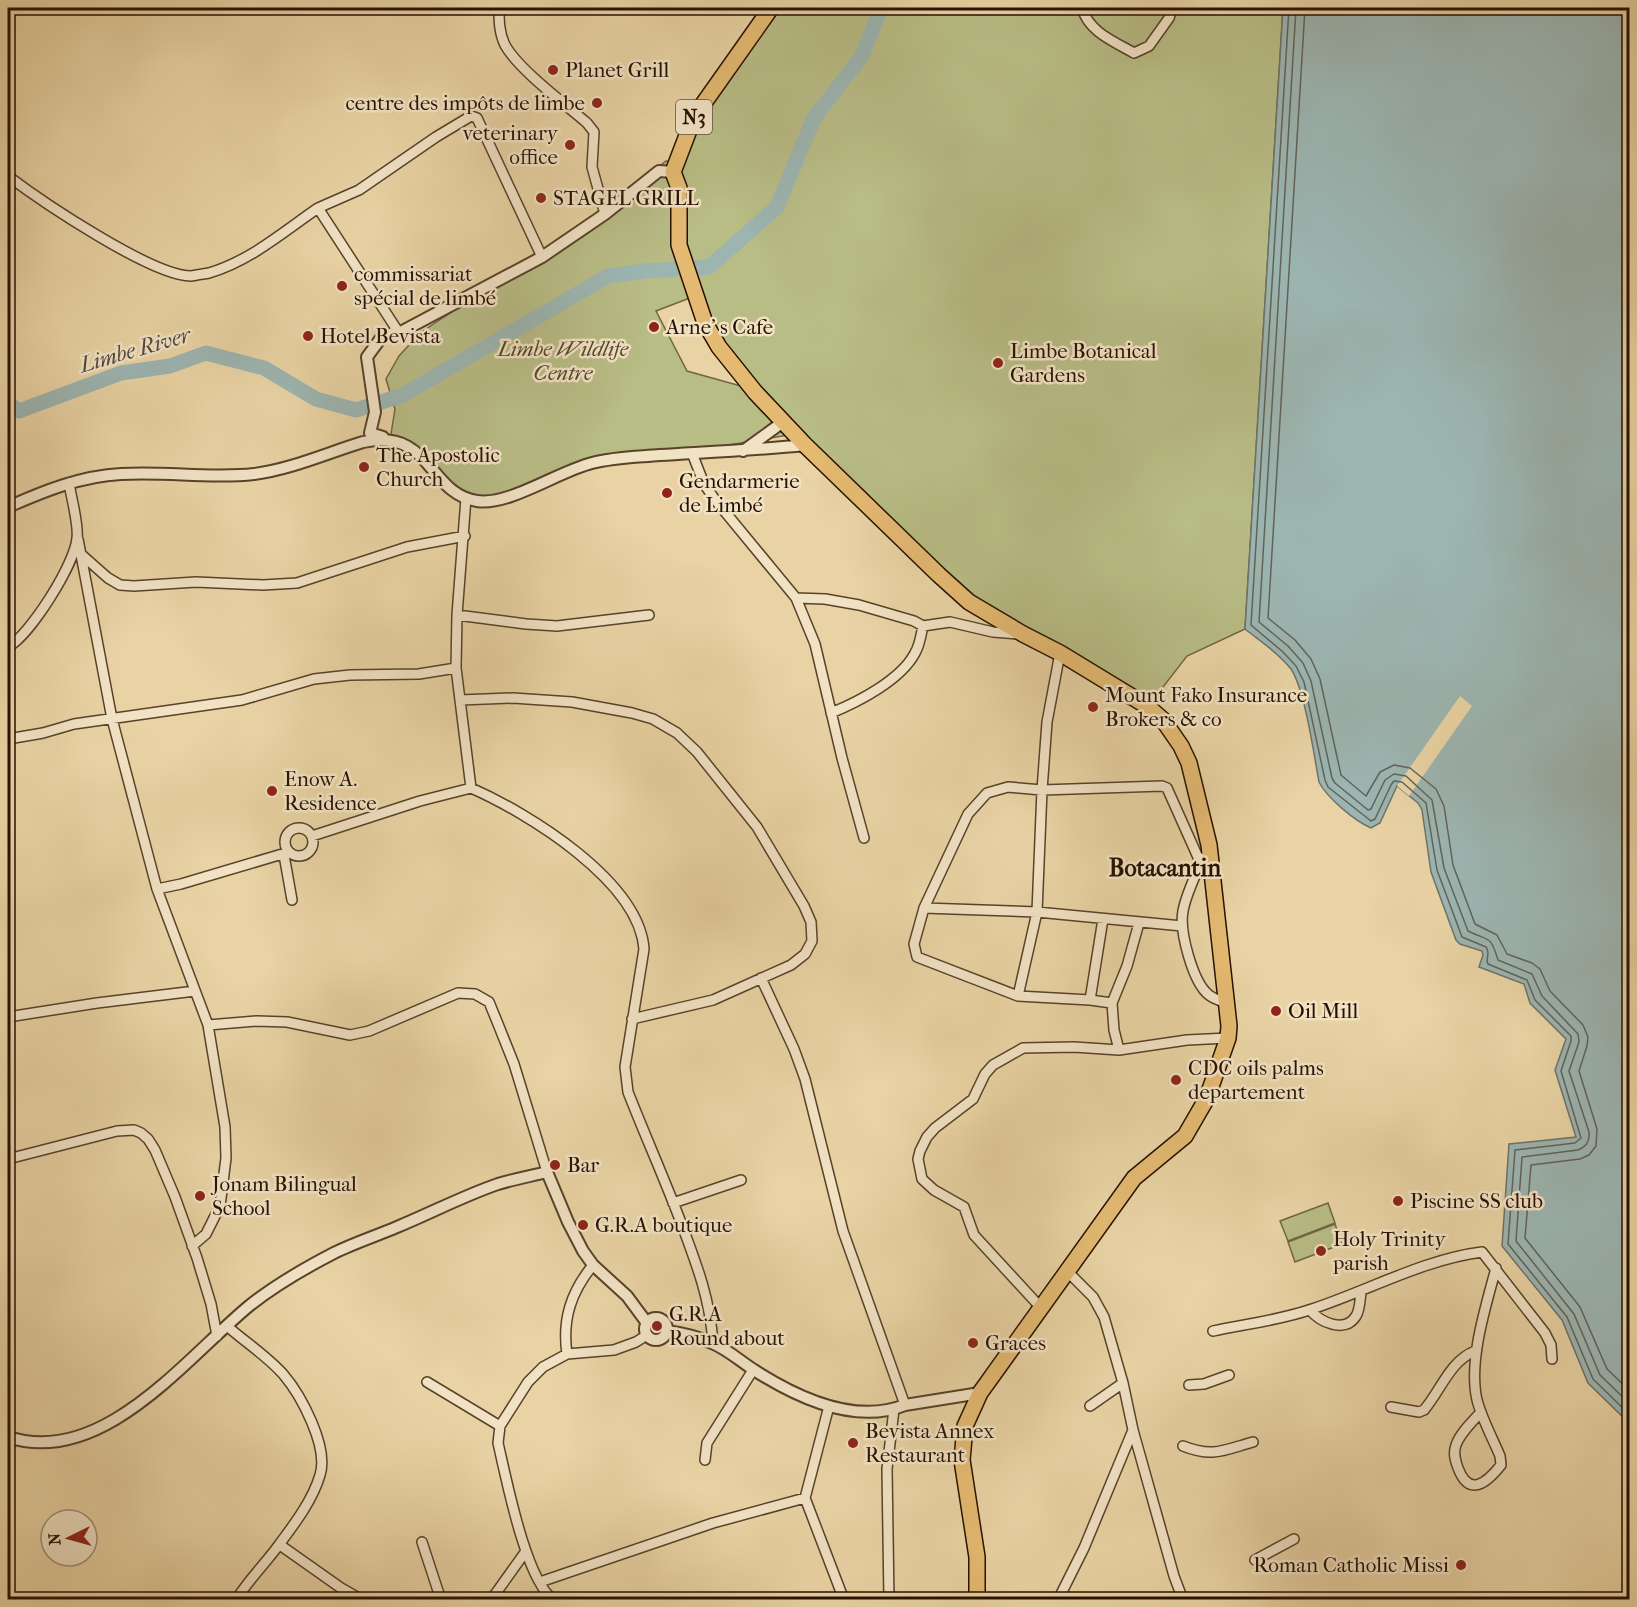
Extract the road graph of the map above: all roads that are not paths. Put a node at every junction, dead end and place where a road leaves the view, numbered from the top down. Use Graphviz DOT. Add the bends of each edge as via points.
graph roads {
  1 [pos="499,8"];
  2 [pos="771,8"];
  3 [pos="1082,8"];
  4 [pos="1172,8"];
  5 [pos="673,172"];
  6 [pos="8,176"];
  7 [pos="318,208"];
  8 [pos="605,214"];
  9 [pos="542,257"];
  10 [pos="399,333"];
  11 [pos="783,422"];
  12 [pos="388,439"];
  13 [pos="805,445"];
  14 [pos="742,452"];
  15 [pos="692,453"];
  16 [pos="69,483"];
  17 [pos="466,498"];
  18 [pos="8,507"];
  19 [pos="465,536"];
  20 [pos="78,539"];
  21 [pos="82,555"];
  22 [pos="796,598"];
  23 [pos="457,615"];
  24 [pos="648,615"];
  25 [pos="923,626"];
  26 [pos="1023,634"];
  27 [pos="8,647"];
  28 [pos="1060,653"];
  29 [pos="456,668"];
  30 [pos="460,700"];
  31 [pos="831,713"];
  32 [pos="112,719"];
  33 [pos="8,739"];
  34 [pos="471,788"];
  35 [pos="1042,790"];
  36 [pos="312,836"];
  37 [pos="864,838"];
  38 [pos="1209,845"];
  39 [pos="286,854"];
  40 [pos="1201,864"];
  41 [pos="158,889"];
  42 [pos="292,900"];
  43 [pos="924,908"];
  44 [pos="1038,912"];
  45 [pos="1103,919"];
  46 [pos="1139,923"];
  47 [pos="1182,926"];
  48 [pos="760,978"];
  49 [pos="195,991"];
  50 [pos="1018,996"];
  51 [pos="1090,1000"];
  52 [pos="1112,1003"];
  53 [pos="1227,1003"];
  54 [pos="8,1017"];
  55 [pos="632,1019"];
  56 [pos="208,1025"];
  57 [pos="1228,1038"];
  58 [pos="1119,1050"];
  59 [pos="8,1159"];
  60 [pos="547,1172"];
  61 [pos="741,1180"];
  62 [pos="674,1203"];
  63 [pos="192,1246"];
  64 [pos="593,1265"];
  65 [pos="1496,1268"];
  66 [pos="1067,1271"];
  67 [pos="1361,1292"];
  68 [pos="1042,1309"];
  69 [pos="1310,1310"];
  70 [pos="647,1323"];
  71 [pos="227,1326"];
  72 [pos="667,1331"];
  73 [pos="1213,1331"];
  74 [pos="647,1335"];
  75 [pos="217,1336"];
  76 [pos="713,1343"];
  77 [pos="1475,1351"];
  78 [pos="567,1354"];
  79 [pos="1552,1359"];
  80 [pos="753,1370"];
  81 [pos="1229,1375"];
  82 [pos="427,1382"];
  83 [pos="1123,1383"];
  84 [pos="1190,1385"];
  85 [pos="980,1393"];
  86 [pos="829,1406"];
  87 [pos="1090,1406"];
  88 [pos="900,1407"];
  89 [pos="1391,1407"];
  90 [pos="1481,1412"];
  91 [pos="500,1426"];
  92 [pos="1133,1430"];
  93 [pos="8,1437"];
  94 [pos="1253,1442"];
  95 [pos="1184,1446"];
  96 [pos="705,1460"];
  97 [pos="805,1498"];
  98 [pos="1294,1539"];
  99 [pos="422,1542"];
  100 [pos="280,1545"];
  101 [pos="526,1551"];
  102 [pos="1256,1560"];
  103 [pos="540,1582"];
  104 [pos="236,1599"];
  105 [pos="362,1599"];
  106 [pos="441,1599"];
  107 [pos="491,1599"];
  108 [pos="554,1599"];
  109 [pos="844,1599"];
  110 [pos="889,1599"];
  111 [pos="977,1599"];
  112 [pos="1058,1599"];
  113 [pos="1183,1599"];
  1 -- 8 [label="street" via="505,45 519,64 594,132 592,167"];
  2 -- 5 [label="highway, N3" via="694,117"];
  3 -- 4 [label="street" via="1094,29 1134,53 1149,46"];
  5 -- 8 [label="street" via="658,171"];
  5 -- 11 [label="highway" via="680,188 679,245 705,323 719,347"];
  6 -- 7 [label="street" via="130,254 189,276 248,258"];
  7 -- 9 [label="street" via="359,190 471,116 477,118"];
  7 -- 10 [label="street"];
  8 -- 9 [label="street"];
  9 -- 10 [label="street"];
  10 -- 12 [label="street" via="381,338 366,357 375,412 370,433"];
  11 -- 13 [label="highway"];
  11 -- 14 [label="street"];
  12 -- 16 [label="street" via="363,442 276,471 228,476 121,474"];
  12 -- 17 [label="street" via="415,451 448,486"];
  13 -- 14 [label="street"];
  13 -- 26 [label="highway" via="969,602"];
  14 -- 15 [label="street"];
  15 -- 17 [label="street" via="590,463 511,496 493,501"];
  15 -- 22 [label="street" via="704,484 716,501"];
  16 -- 18 [label="street"];
  16 -- 20 [label="street"];
  17 -- 19 [label="street"];
  19 -- 21 [label="street" via="407,547 286,584 120,585"];
  19 -- 23 [label="street"];
  20 -- 21 [label="street"];
  20 -- 27 [label="street" via="46,603"];
  21 -- 32 [label="street"];
  22 -- 25 [label="street" via="859,605"];
  22 -- 31 [label="street" via="815,644"];
  23 -- 24 [label="street" via="557,626"];
  23 -- 29 [label="street"];
  25 -- 26 [label="street" via="950,622"];
  25 -- 31 [label="street" via="915,654 900,671 867,696"];
  26 -- 28 [label="highway"];
  28 -- 35 [label="street" via="1047,722"];
  28 -- 38 [label="highway" via="1147,706 1163,720 1190,763"];
  29 -- 30 [label="street"];
  29 -- 32 [label="street" via="419,674 314,679 242,700"];
  30 -- 34 [label="street"];
  30 -- 48 [label="street" via="572,702 653,719 677,733 757,827 812,922 812,941 805,954 791,965"];
  31 -- 37 [label="street"];
  32 -- 33 [label="street"];
  32 -- 41 [label="street"];
  34 -- 36 [label="street"];
  34 -- 55 [label="street" via="526,816 578,852 622,900 639,926 644,949"];
  35 -- 40 [label="street" via="1167,788"];
  35 -- 43 [label="street" via="1008,788 987,793 968,814"];
  35 -- 44 [label="street"];
  36 -- 39 [label="street" via="309,852 302,856"];
  36 -- 39 [label="street" via="306,830 293,830 285,840"];
  38 -- 40 [label="street"];
  38 -- 53 [label="highway"];
  39 -- 41 [label="street"];
  39 -- 42 [label="street"];
  40 -- 47 [label="street" via="1183,911"];
  41 -- 49 [label="street"];
  43 -- 44 [label="street"];
  43 -- 50 [label="street" via="914,944 917,957"];
  44 -- 45 [label="street"];
  44 -- 50 [label="street"];
  45 -- 46 [label="street"];
  45 -- 51 [label="street"];
  46 -- 47 [label="street"];
  46 -- 52 [label="street"];
  47 -- 53 [label="street" via="1191,963 1202,986"];
  48 -- 55 [label="street" via="713,1000"];
  48 -- 88 [label="street" via="805,1080 843,1231"];
  49 -- 54 [label="street"];
  49 -- 56 [label="street"];
  50 -- 51 [label="street"];
  51 -- 52 [label="street"];
  52 -- 58 [label="street"];
  53 -- 57 [label="highway"];
  55 -- 62 [label="street" via="625,1082"];
  56 -- 60 [label="street" via="287,1023 350,1035 369,1031 458,993 475,994 489,1002 498,1024"];
  56 -- 63 [label="street" via="221,1096 226,1158 220,1206 206,1234"];
  57 -- 58 [label="street"];
  57 -- 66 [label="highway" via="1207,1098 1185,1136 1134,1178"];
  58 -- 68 [label="street" via="1023,1048 1011,1053 993,1065 973,1099 935,1128 920,1151 919,1169 927,1185 964,1207 974,1235"];
  59 -- 63 [label="street" via="117,1131 141,1133 155,1149"];
  60 -- 64 [label="street" via="576,1240"];
  60 -- 71 [label="street" via="472,1194 334,1253 260,1298"];
  61 -- 62 [label="street"];
  62 -- 76 [label="street" via="705,1289"];
  63 -- 75 [label="street"];
  64 -- 70 [label="street" via="627,1296"];
  64 -- 78 [label="street" via="582,1278 567,1312"];
  65 -- 67 [label="street" via="1482,1252 1464,1254"];
  65 -- 77 [label="street"];
  65 -- 79 [label="street" via="1545,1333"];
  66 -- 68 [label="highway"];
  66 -- 83 [label="street" via="1093,1297 1104,1317"];
  67 -- 69 [label="street"];
  67 -- 69 [label="street" via="1357,1316 1343,1324 1322,1322"];
  68 -- 85 [label="highway"];
  69 -- 73 [label="street"];
  70 -- 72 [label="street" via="659,1318 666,1323"];
  70 -- 74 [label="street"];
  71 -- 75 [label="street"];
  71 -- 100 [label="street" via="283,1375 303,1405 321,1447 321,1473 302,1513"];
  72 -- 74 [label="street" via="658,1339"];
  72 -- 76 [label="street"];
  74 -- 78 [label="street" via="614,1350"];
  75 -- 93 [label="street" via="168,1380 107,1424 60,1440"];
  76 -- 80 [label="street"];
  77 -- 89 [label="street" via="1454,1367 1424,1410"];
  77 -- 90 [label="street" via="1475,1386"];
  78 -- 91 [label="street" via="536,1373"];
  80 -- 86 [label="street" via="795,1394"];
  80 -- 96 [label="street" via="707,1443"];
  81 -- 84 [label="street"];
  82 -- 91 [label="street"];
  83 -- 87 [label="street"];
  83 -- 92 [label="street"];
  85 -- 88 [label="street"];
  85 -- 111 [label="highway" via="965,1426 963,1460 977,1557"];
  86 -- 88 [label="street" via="857,1411"];
  86 -- 97 [label="street"];
  88 -- 110 [label="street" via="887,1470"];
  90 -- 90 [label="street" via="1501,1465 1475,1485 1462,1479 1455,1448"];
  91 -- 101 [label="street" via="498,1443"];
  92 -- 112 [label="street" via="1084,1548"];
  92 -- 113 [label="street"];
  94 -- 95 [label="street" via="1212,1454"];
  97 -- 103 [label="street" via="713,1523"];
  97 -- 109 [label="street"];
  98 -- 102 [label="street"];
  99 -- 106 [label="street"];
  100 -- 104 [label="street"];
  100 -- 105 [label="street"];
  101 -- 103 [label="street"];
  101 -- 107 [label="street"];
  103 -- 108 [label="street" via="545,1593"];
}
